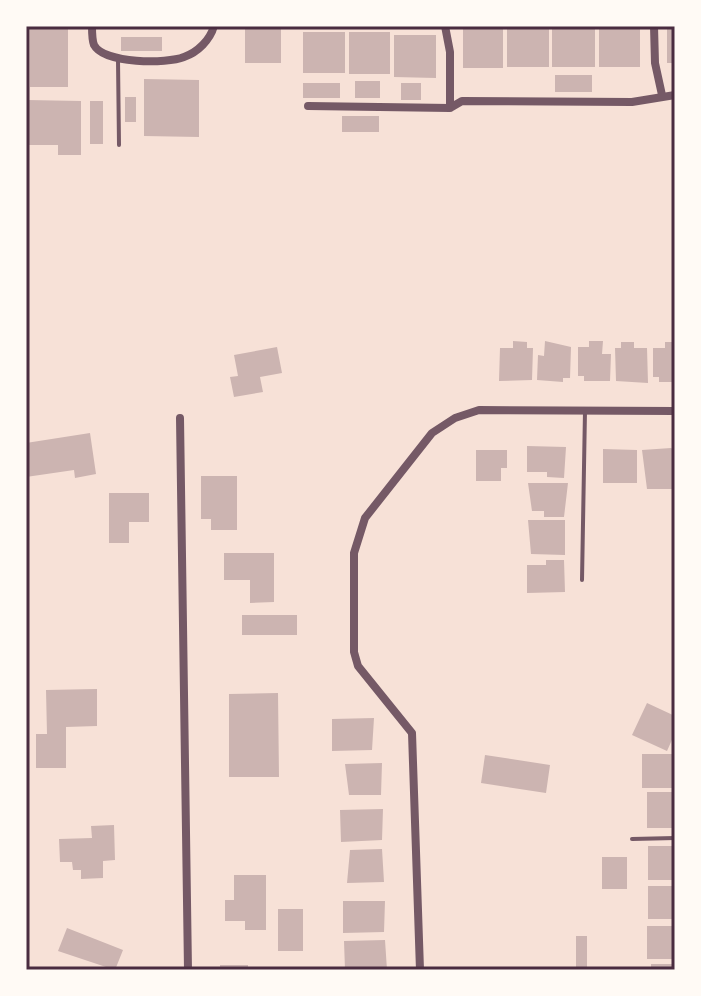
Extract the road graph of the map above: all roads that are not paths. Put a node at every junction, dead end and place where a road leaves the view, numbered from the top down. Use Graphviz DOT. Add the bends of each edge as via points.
graph roads {
  1 [pos="92,26"];
  2 [pos="214,26"];
  3 [pos="445,26"];
  4 [pos="654,26"];
  5 [pos="118,60"];
  6 [pos="662,95"];
  7 [pos="675,95"];
  8 [pos="308,106"];
  9 [pos="450,108"];
  10 [pos="119,145"];
  11 [pos="585,411"];
  12 [pos="675,411"];
  13 [pos="180,418"];
  14 [pos="582,580"];
  15 [pos="675,838"];
  16 [pos="632,839"];
  17 [pos="188,970"];
  18 [pos="420,970"];
  1 -- 5 [label="street" via="94,45"];
  2 -- 5 [label="street" via="204,43 180,59"];
  3 -- 9 [label="street"];
  4 -- 6 [label="street"];
  5 -- 10 [label="lane"];
  6 -- 7 [label="street"];
  6 -- 9 [label="street" via="632,102 462,101"];
  8 -- 9 [label="street"];
  11 -- 12 [label="street"];
  11 -- 14 [label="lane"];
  11 -- 18 [label="street" via="479,410 455,418 432,433 365,518 354,553 358,666 414,742"];
  13 -- 17 [label="street"];
  15 -- 16 [label="lane"];
}
